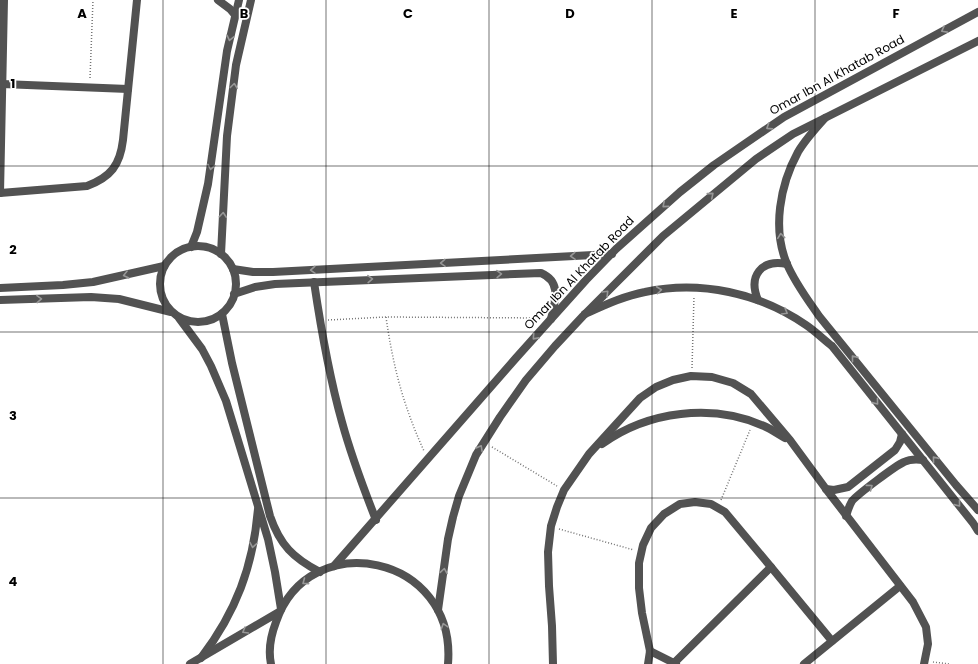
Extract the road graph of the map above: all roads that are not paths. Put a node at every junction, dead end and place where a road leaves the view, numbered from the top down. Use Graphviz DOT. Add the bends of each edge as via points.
graph roads {
  1 [pos="4,0"];
  2 [pos="137,0"];
  3 [pos="218,0"];
  4 [pos="239,0"];
  5 [pos="251,0"];
  6 [pos="978,12"];
  7 [pos="235,15"];
  8 [pos="978,41"];
  9 [pos="2,84"];
  10 [pos="128,89"];
  11 [pos="825,118"];
  12 [pos="0,193"];
  13 [pos="190,247"];
  14 [pos="221,254"];
  15 [pos="612,254"];
  16 [pos="787,264"];
  17 [pos="164,266"];
  18 [pos="233,270"];
  19 [pos="314,282"];
  20 [pos="0,288"];
  21 [pos="234,294"];
  22 [pos="0,300"];
  23 [pos="758,300"];
  24 [pos="172,312"];
  25 [pos="222,314"];
  26 [pos="583,316"];
  27 [pos="179,318"];
  28 [pos="552,318"];
  29 [pos="902,434"];
  30 [pos="790,440"];
  31 [pos="589,454"];
  32 [pos="923,460"];
  33 [pos="826,489"];
  34 [pos="258,507"];
  35 [pos="978,510"];
  36 [pos="846,516"];
  37 [pos="376,520"];
  38 [pos="978,531"];
  39 [pos="334,566"];
  40 [pos="771,567"];
  41 [pos="320,572"];
  42 [pos="900,586"];
  43 [pos="438,610"];
  44 [pos="280,611"];
  45 [pos="832,641"];
  46 [pos="650,651"];
  47 [pos="201,658"];
  48 [pos="925,663"];
  49 [pos="190,664"];
  50 [pos="270,664"];
  51 [pos="448,664"];
  52 [pos="553,664"];
  53 [pos="648,664"];
  54 [pos="675,664"];
  55 [pos="804,664"];
  1 -- 9 [label="street"];
  2 -- 10 [label="street"];
  3 -- 7 [label="street"];
  4 -- 7 [label="street"];
  14 -- 5 [label="street, one-way" via="228,136 236,65"];
  6 -- 15 [label="street, Omar Ibn Al Khatab Road, one-way" via="784,117 754,136 680,192"];
  7 -- 13 [label="street, one-way" via="220,94 207,190 197,232"];
  8 -- 11 [label="street"];
  9 -- 10 [label="street"];
  9 -- 12 [label="street"];
  10 -- 12 [label="street" via="121,152 109,174 88,186"];
  16 -- 11 [label="street, one-way" via="780,225 784,187 799,151"];
  26 -- 11 [label="street, one-way" via="663,236 712,194 756,159 794,134"];
  13 -- 14 [label="street" via="207,247"];
  13 -- 17 [label="street" via="175,254"];
  14 -- 18 [label="street"];
  15 -- 18 [label="street, one-way" via="273,272"];
  15 -- 28 [label="street, Omar Ibn Al Khatab Road"];
  16 -- 23 [label="street" via="777,262 759,271 754,280 754,291"];
  35 -- 16 [label="street, one-way" via="819,316"];
  17 -- 20 [label="street, one-way" via="93,282"];
  17 -- 24 [label="street" via="160,291 162,299"];
  18 -- 21 [label="street"];
  19 -- 21 [label="street" via="265,285"];
  19 -- 28 [label="street, one-way" via="541,273 552,280 555,286"];
  19 -- 37 [label="street" via="329,371 342,421 357,471"];
  21 -- 25 [label="street"];
  22 -- 24 [label="street, one-way" via="91,297 119,299"];
  26 -- 23 [label="street, one-way" via="613,301 679,287 713,289 746,295"];
  23 -- 29 [label="street, one-way" via="806,325 832,346"];
  24 -- 27 [label="street"];
  25 -- 27 [label="street" via="201,322"];
  25 -- 41 [label="street" via="275,531 294,556"];
  43 -- 26 [label="street, one-way" via="453,517 467,475 483,442 526,380"];
  27 -- 34 [label="street" via="202,349 220,383"];
  28 -- 37 [label="street, Omar Ibn Al Khatab Road, one-way"];
  29 -- 32 [label="street"];
  29 -- 33 [label="street" via="895,450 848,487"];
  30 -- 31 [label="street" via="763,426 734,416 703,412 672,414 642,422 614,436"];
  30 -- 31 [label="street" via="751,394 733,383 691,376 656,387 640,398"];
  30 -- 33 [label="street"];
  31 -- 52 [label="street" via="564,490 551,526 548,586"];
  36 -- 32 [label="street, one-way" via="856,498 896,467 913,459"];
  32 -- 38 [label="street, one-way"];
  33 -- 36 [label="street"];
  34 -- 44 [label="street" via="272,555"];
  34 -- 47 [label="street, one-way" via="252,553 238,598"];
  36 -- 42 [label="street"];
  37 -- 39 [label="street, Omar Ibn Al Khatab Road"];
  39 -- 41 [label="street"];
  39 -- 43 [label="street" via="354,563 375,564 394,570 412,580 427,593"];
  40 -- 45 [label="street"];
  40 -- 46 [label="street" via="725,512 711,504 680,504 664,514 651,528 643,545 639,563 642,612"];
  40 -- 54 [label="street"];
  41 -- 44 [label="street, one-way" via="297,588"];
  42 -- 45 [label="street"];
  42 -- 48 [label="street" via="913,602 926,627 928,644"];
  51 -- 43 [label="street, one-way" via="448,637"];
  44 -- 47 [label="street, one-way"];
  44 -- 50 [label="street" via="271,635"];
  45 -- 55 [label="street"];
  46 -- 53 [label="street"];
  46 -- 54 [label="street"];
  47 -- 49 [label="street"];
}
